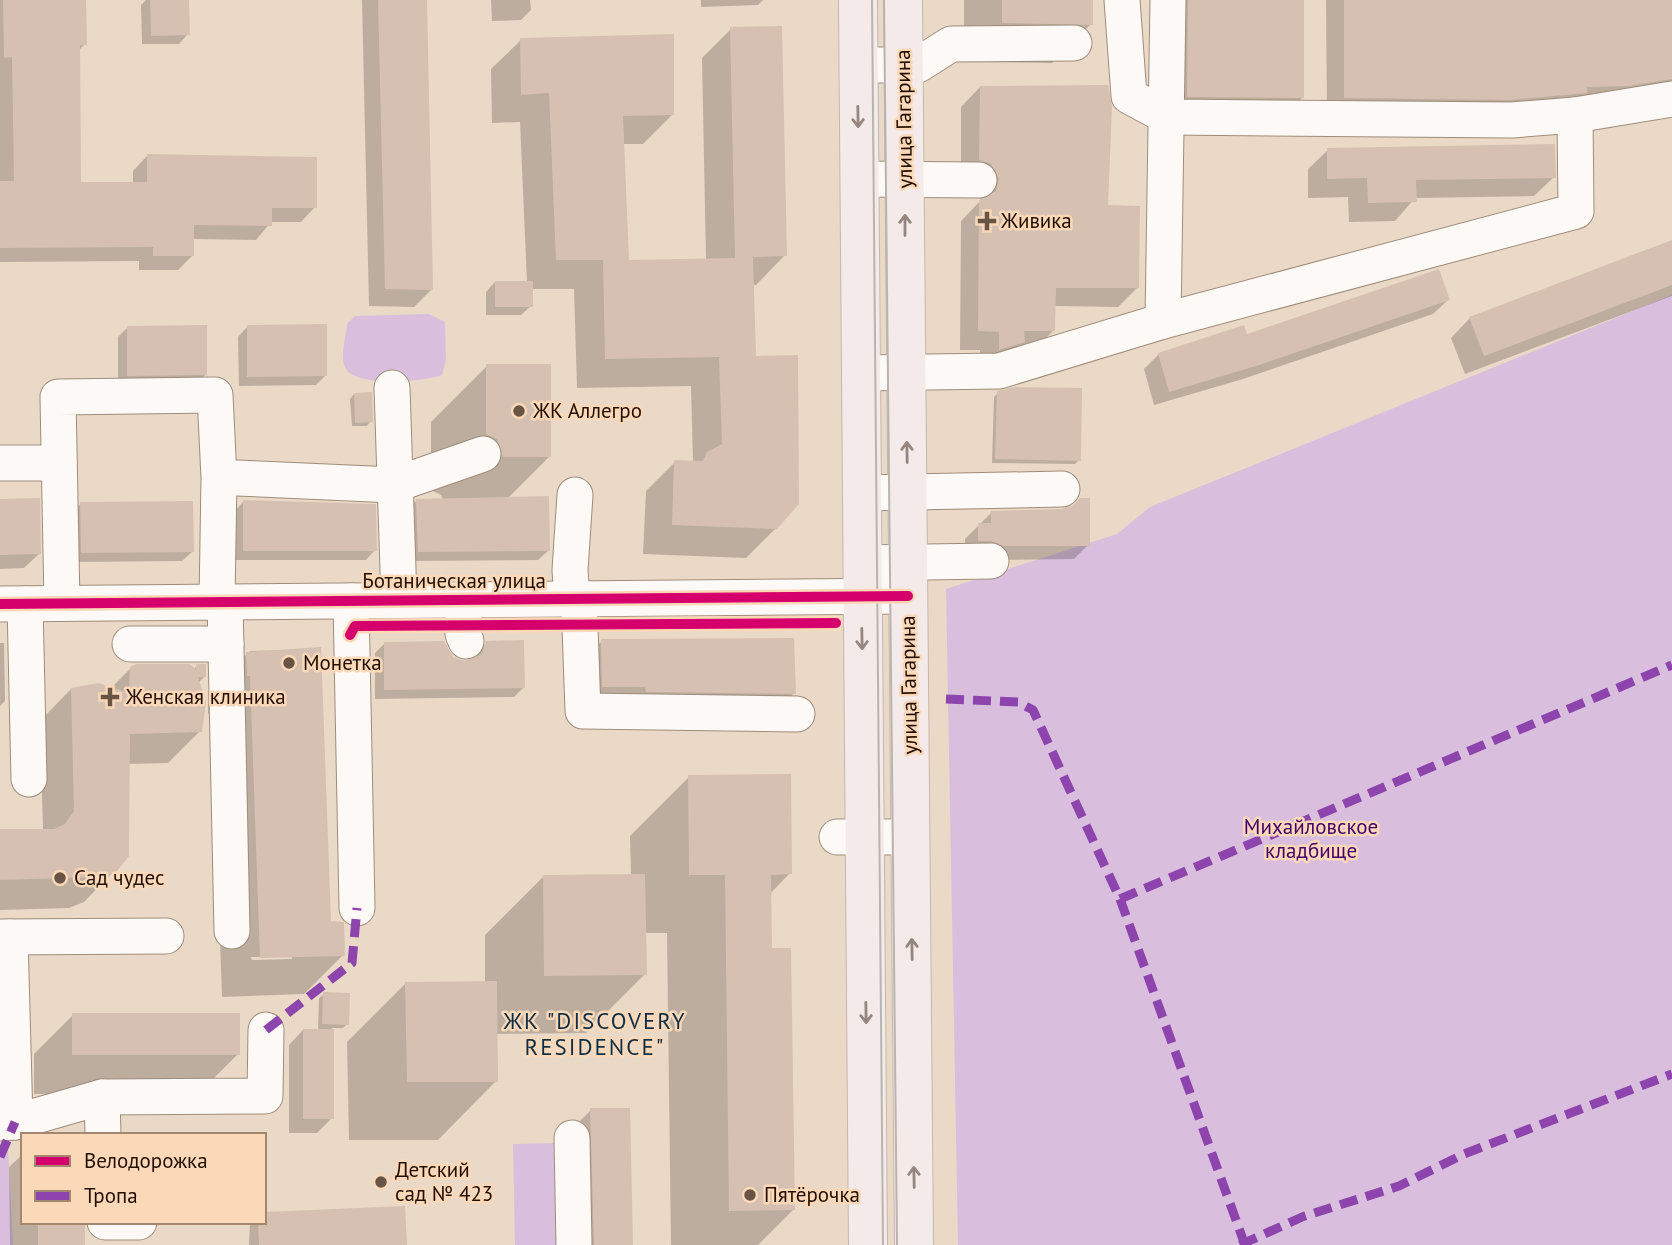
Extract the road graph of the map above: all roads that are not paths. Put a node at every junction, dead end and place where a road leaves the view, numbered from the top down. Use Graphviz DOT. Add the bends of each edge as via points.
graph roads {
  1 [pos="858,0"];
  2 [pos="903,0"];
  3 [pos="1122,0"];
  4 [pos="1168,0"];
  5 [pos="1074,43"];
  6 [pos="858,65"];
  7 [pos="904,65"];
  8 [pos="1672,99"];
  9 [pos="1575,115"];
  10 [pos="1168,117"];
  11 [pos="859,179"];
  12 [pos="905,180"];
  13 [pos="979,180"];
  14 [pos="1163,321"];
  15 [pos="906,372"];
  16 [pos="860,373"];
  17 [pos="392,388"];
  18 [pos="483,454"];
  19 [pos="0,463"];
  20 [pos="59,463"];
  21 [pos="237,478"];
  22 [pos="394,485"];
  23 [pos="1062,489"];
  24 [pos="861,493"];
  25 [pos="907,493"];
  26 [pos="575,495"];
  27 [pos="991,561"];
  28 [pos="862,579"];
  29 [pos="908,579"];
  30 [pos="576,599"];
  31 [pos="399,600"];
  32 [pos="464,600"];
  33 [pos="351,601"];
  34 [pos="221,602"];
  35 [pos="62,603"];
  36 [pos="13,604"];
  37 [pos="466,641"];
  38 [pos="130,644"];
  39 [pos="226,644"];
  40 [pos="797,714"];
  41 [pos="29,779"];
  42 [pos="851,837"];
  43 [pos="911,837"];
  44 [pos="357,908"];
  45 [pos="232,931"];
  46 [pos="166,936"];
  47 [pos="5,937"];
  48 [pos="266,1030"];
  49 [pos="102,1097"];
  50 [pos="8,1123"];
  51 [pos="103,1133"];
  52 [pos="572,1138"];
  53 [pos="105,1224"];
  54 [pos="106,1245"];
  55 [pos="574,1245"];
  56 [pos="868,1245"];
  57 [pos="914,1245"];
  1 -- 6 [label="main road"];
  2 -- 7 [label="main road, улица Гагарина"];
  3 -- 10 [label="street" via="1129,96"];
  4 -- 10 [label="street"];
  5 -- 7 [label="street" via="951,44 918,65"];
  6 -- 7 [label="street"];
  6 -- 11 [label="main road, one-way"];
  7 -- 12 [label="main road, улица Гагарина"];
  8 -- 9 [label="street"];
  9 -- 10 [label="street" via="1512,120"];
  9 -- 14 [label="street" via="1577,211"];
  10 -- 14 [label="street"];
  11 -- 12 [label="street"];
  11 -- 16 [label="main road"];
  12 -- 13 [label="street"];
  15 -- 12 [label="main road, улица Гагарина, one-way"];
  14 -- 15 [label="street" via="999,371"];
  15 -- 16 [label="street"];
  25 -- 15 [label="main road, улица Гагарина, one-way"];
  16 -- 24 [label="main road"];
  17 -- 22 [label="street"];
  18 -- 22 [label="street"];
  19 -- 20 [label="street"];
  20 -- 34 [label="street" via="58,397 215,395"];
  20 -- 35 [label="street"];
  21 -- 22 [label="street"];
  22 -- 31 [label="street"];
  23 -- 25 [label="street"];
  24 -- 25 [label="street"];
  24 -- 28 [label="main road"];
  25 -- 29 [label="main road, улица Гагарина"];
  26 -- 30 [label="street" via="570,570"];
  27 -- 29 [label="street, Ботаническая улица"];
  28 -- 29 [label="street, Ботаническая улица"];
  28 -- 30 [label="street, Ботаническая улица"];
  28 -- 42 [label="main road, one-way"];
  29 -- 43 [label="main road, улица Гагарина"];
  30 -- 32 [label="street, Ботаническая улица"];
  30 -- 40 [label="street" via="583,711"];
  31 -- 32 [label="street, Ботаническая улица"];
  31 -- 33 [label="street, Ботаническая улица"];
  32 -- 37 [label="street"];
  33 -- 34 [label="street, Ботаническая улица"];
  33 -- 44 [label="street"];
  34 -- 35 [label="street, Ботаническая улица"];
  34 -- 39 [label="street"];
  35 -- 36 [label="street, Ботаническая улица"];
  36 -- 41 [label="street"];
  38 -- 39 [label="street"];
  39 -- 45 [label="street"];
  42 -- 43 [label="street"];
  42 -- 56 [label="main road, one-way"];
  57 -- 43 [label="main road, улица Гагарина, one-way"];
  46 -- 47 [label="street"];
  47 -- 50 [label="street"];
  48 -- 49 [label="street" via="265,1096"];
  49 -- 50 [label="street"];
  49 -- 51 [label="street"];
  52 -- 55 [label="street"];
  53 -- 54 [label="street"];
}
